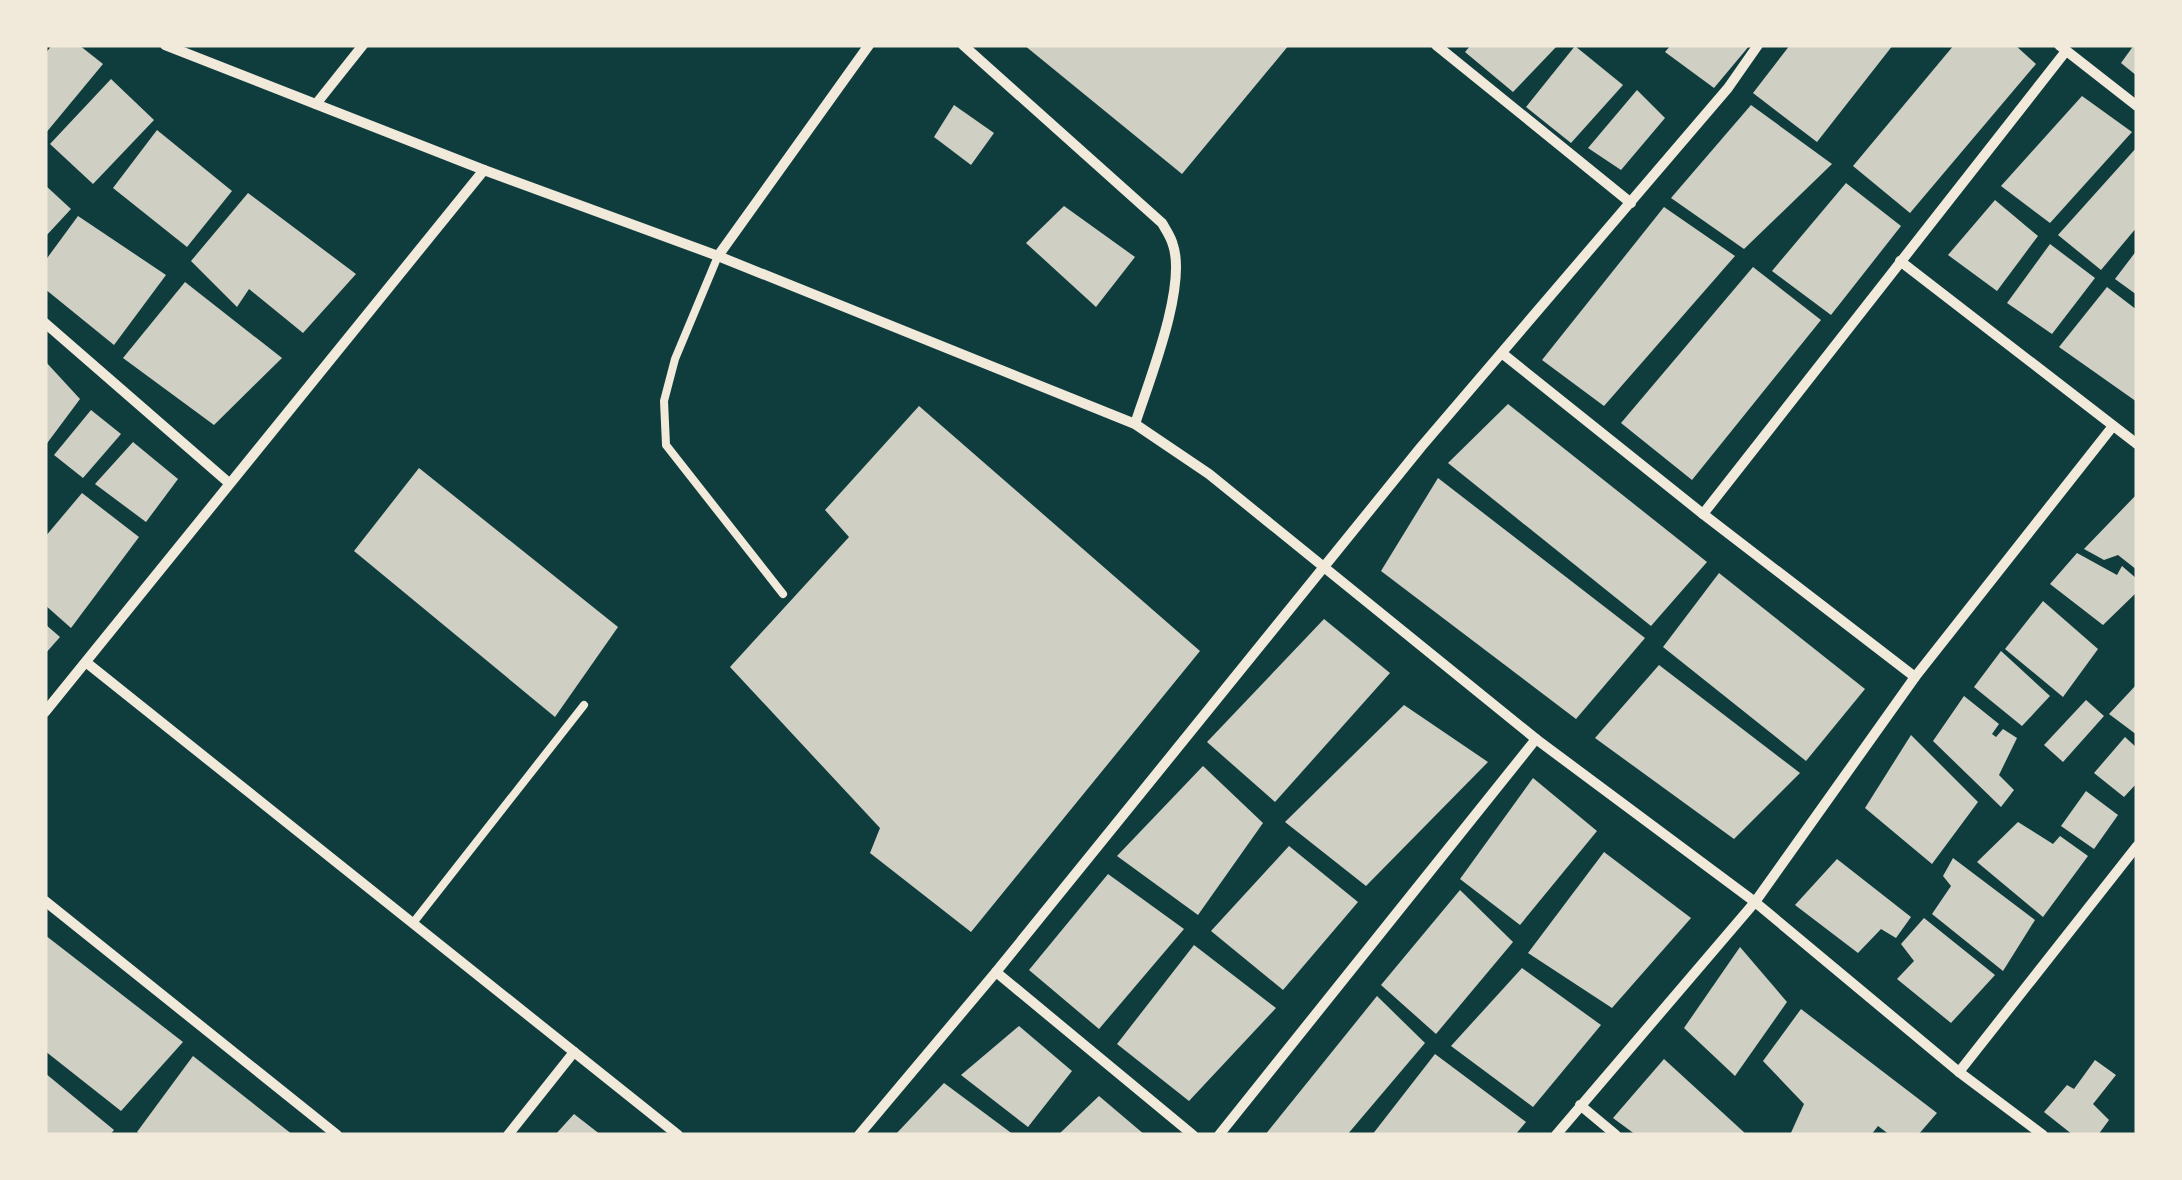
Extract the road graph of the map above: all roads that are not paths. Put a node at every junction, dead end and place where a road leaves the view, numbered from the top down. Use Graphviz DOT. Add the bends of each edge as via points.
graph roads {
  1 [pos="165,45"];
  2 [pos="363,45"];
  3 [pos="869,45"];
  4 [pos="963,45"];
  5 [pos="1436,45"];
  6 [pos="1758,45"];
  7 [pos="2063,48"];
  8 [pos="316,104"];
  9 [pos="2137,106"];
  10 [pos="484,170"];
  11 [pos="1632,203"];
  12 [pos="718,256"];
  13 [pos="1900,261"];
  14 [pos="45,322"];
  15 [pos="1503,354"];
  16 [pos="1135,424"];
  17 [pos="2113,426"];
  18 [pos="2137,444"];
  19 [pos="230,483"];
  20 [pos="1703,514"];
  21 [pos="1324,566"];
  22 [pos="783,594"];
  23 [pos="87,664"];
  24 [pos="1915,678"];
  25 [pos="584,705"];
  26 [pos="45,712"];
  27 [pos="1536,739"];
  28 [pos="2137,846"];
  29 [pos="45,901"];
  30 [pos="1755,902"];
  31 [pos="413,923"];
  32 [pos="996,972"];
  33 [pos="574,1052"];
  34 [pos="1959,1072"];
  35 [pos="1580,1105"];
  36 [pos="337,1135"];
  37 [pos="508,1135"];
  38 [pos="678,1135"];
  39 [pos="859,1135"];
  40 [pos="1192,1135"];
  41 [pos="1219,1135"];
  42 [pos="1556,1135"];
  43 [pos="1616,1135"];
  44 [pos="2043,1135"];
  1 -- 8 [label="street"];
  2 -- 8 [label="street"];
  3 -- 12 [label="street"];
  4 -- 16 [label="street" via="1162,223 1174,246 1168,319"];
  5 -- 11 [label="street"];
  6 -- 11 [label="street"];
  7 -- 9 [label="street"];
  7 -- 13 [label="street"];
  8 -- 10 [label="street"];
  10 -- 12 [label="street"];
  10 -- 19 [label="street"];
  11 -- 15 [label="street"];
  12 -- 16 [label="street"];
  12 -- 22 [label="lane" via="674,359 664,401 666,445"];
  13 -- 17 [label="street"];
  13 -- 20 [label="street"];
  14 -- 19 [label="street"];
  15 -- 20 [label="street"];
  15 -- 21 [label="street"];
  16 -- 21 [label="street"];
  17 -- 18 [label="street"];
  17 -- 24 [label="street"];
  19 -- 23 [label="street"];
  20 -- 24 [label="street"];
  21 -- 27 [label="street"];
  21 -- 32 [label="street"];
  23 -- 26 [label="street"];
  23 -- 31 [label="street"];
  24 -- 30 [label="street"];
  25 -- 31 [label="lane"];
  27 -- 30 [label="street"];
  27 -- 41 [label="street"];
  28 -- 34 [label="street"];
  29 -- 36 [label="street"];
  30 -- 34 [label="street"];
  30 -- 35 [label="street"];
  31 -- 33 [label="street"];
  32 -- 39 [label="street"];
  32 -- 40 [label="street"];
  33 -- 37 [label="street"];
  33 -- 38 [label="street"];
  34 -- 44 [label="street"];
  35 -- 42 [label="street"];
  35 -- 43 [label="street"];
}
